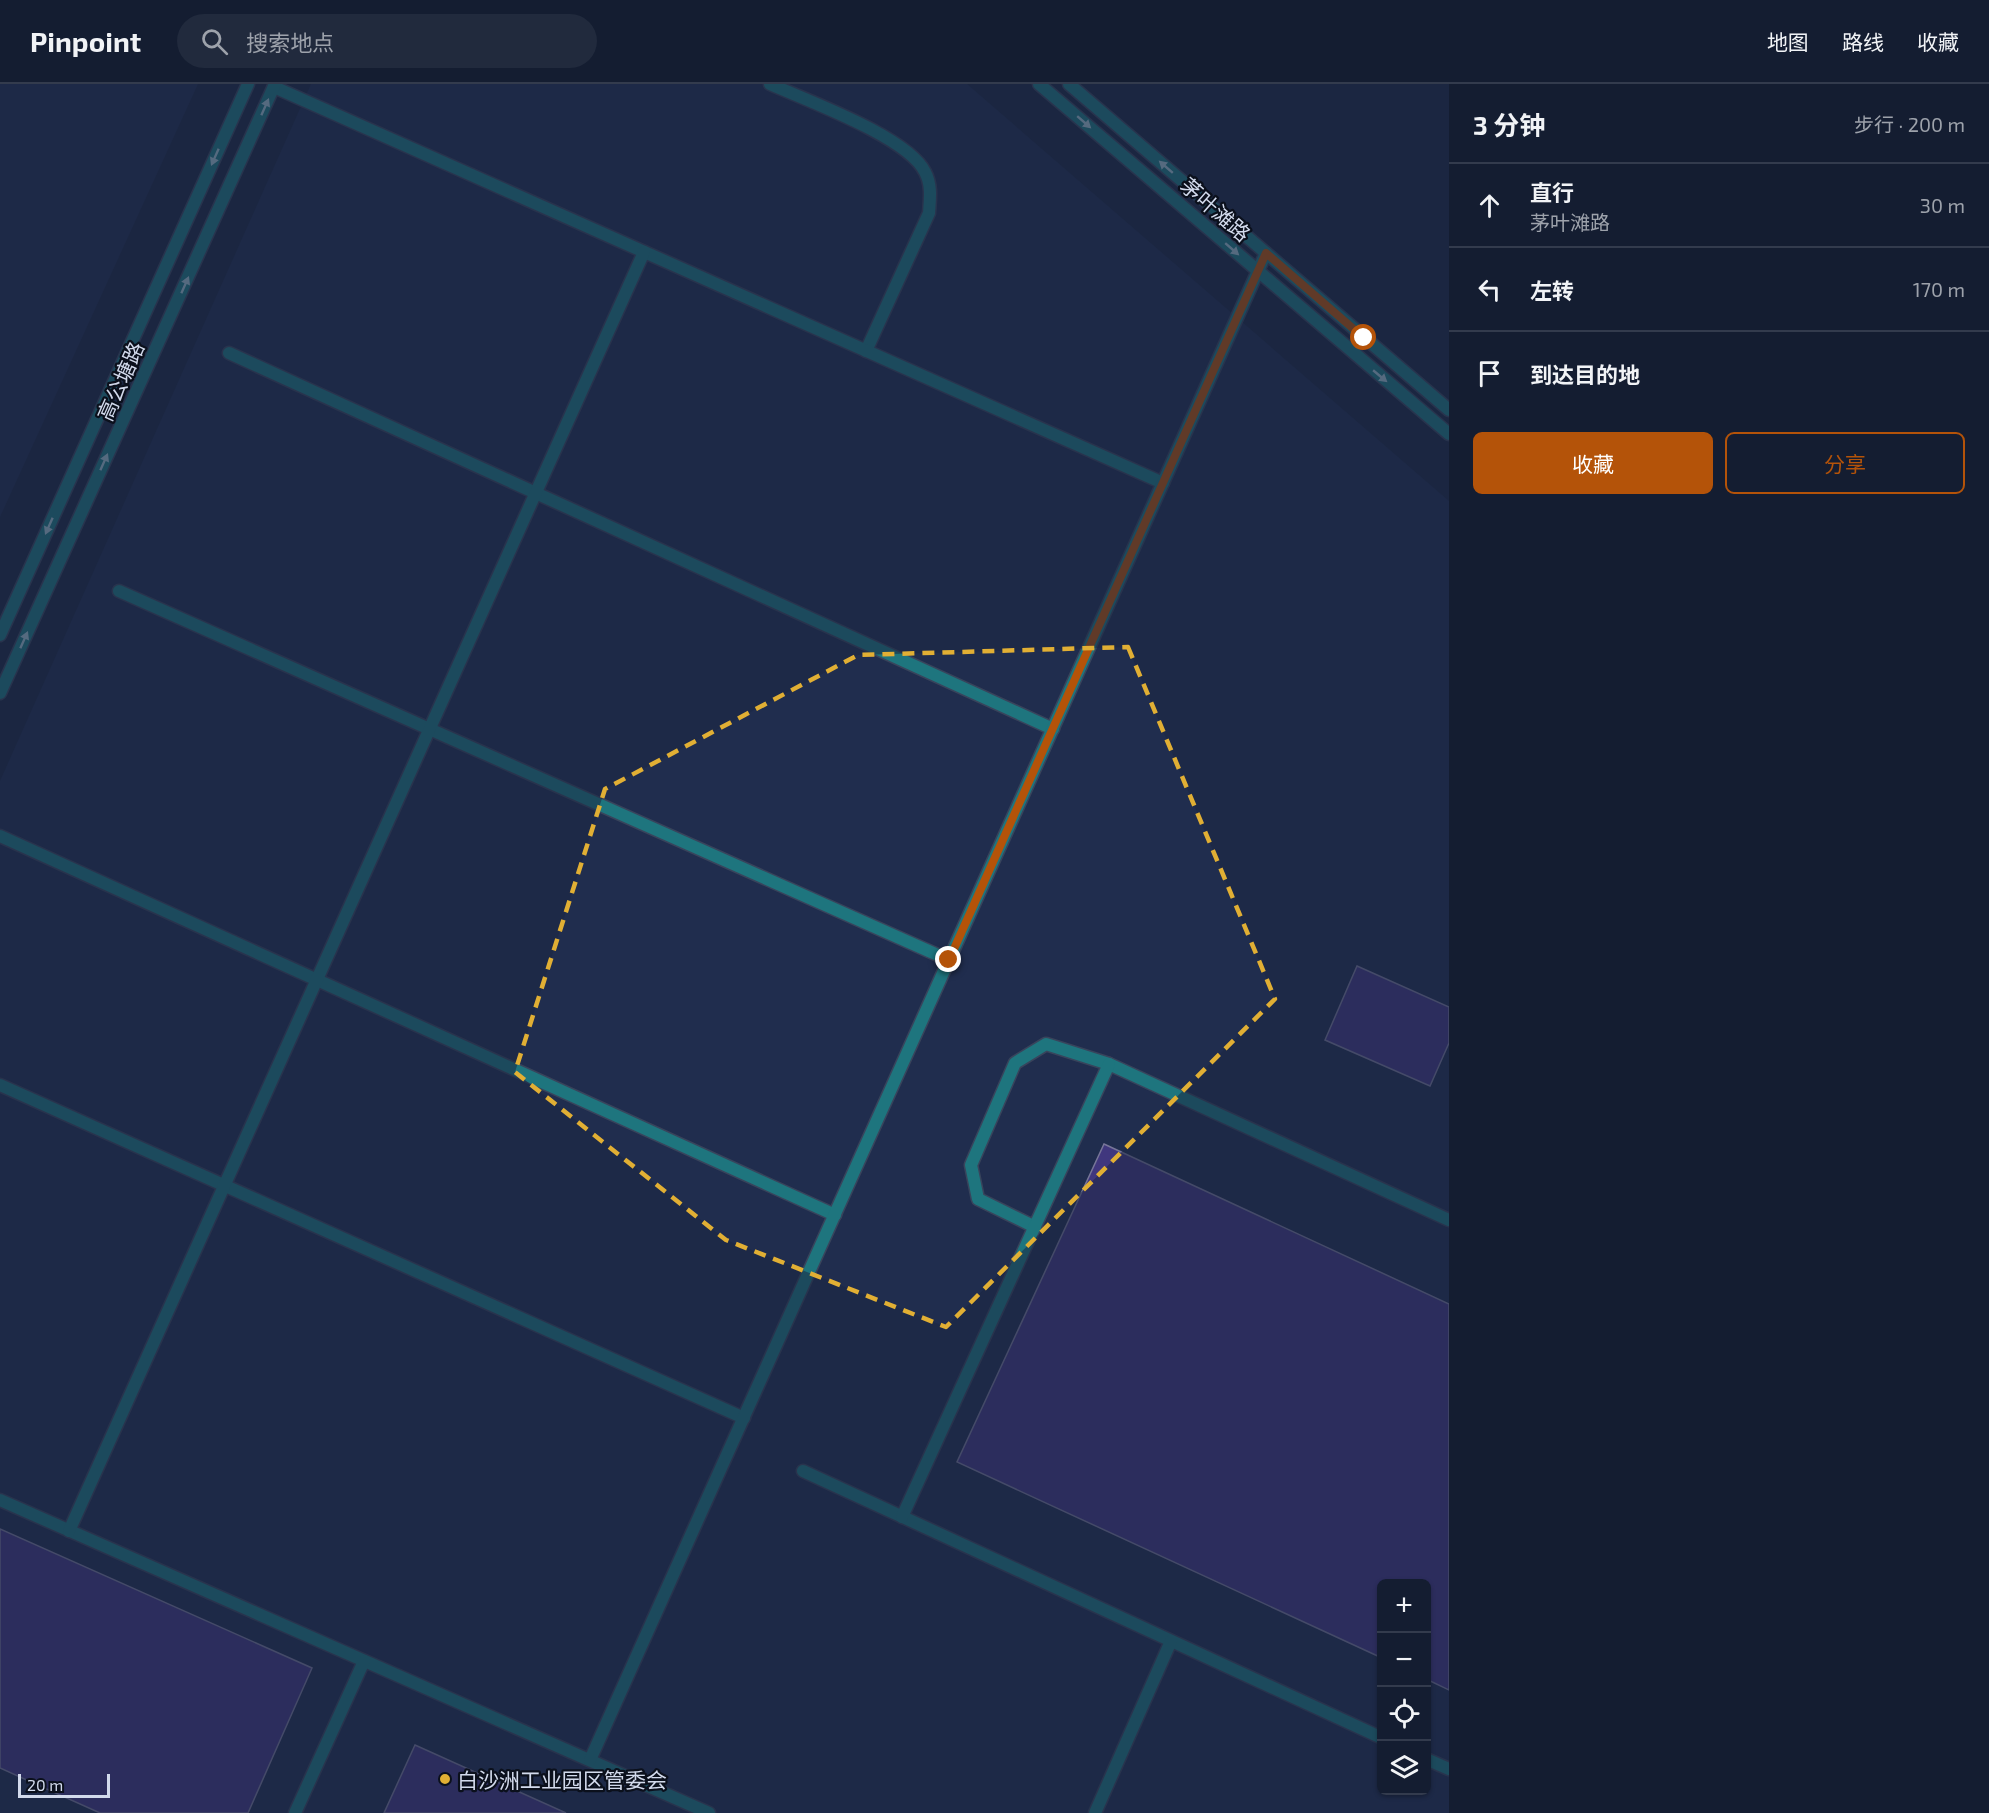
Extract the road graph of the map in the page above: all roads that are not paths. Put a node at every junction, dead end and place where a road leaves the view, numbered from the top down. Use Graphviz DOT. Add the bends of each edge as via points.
graph roads {
  1 [pos="248,84"];
  2 [pos="770,84"];
  3 [pos="1039,84"];
  4 [pos="1070,84"];
  5 [pos="274,86"];
  6 [pos="644,252"];
  7 [pos="1266,253"];
  8 [pos="1258,271"];
  9 [pos="866,351"];
  10 [pos="229,352"];
  11 [pos="1449,410"];
  12 [pos="1449,434"];
  13 [pos="1163,483"];
  14 [pos="536,493"];
  15 [pos="119,591"];
  16 [pos="0,635"];
  17 [pos="0,693"];
  18 [pos="430,729"];
  19 [pos="1053,729"];
  20 [pos="0,836"];
  21 [pos="949,960"];
  22 [pos="316,980"];
  23 [pos="1109,1064"];
  24 [pos="0,1085"];
  25 [pos="224,1186"];
  26 [pos="835,1215"];
  27 [pos="1449,1220"];
  28 [pos="1035,1227"];
  29 [pos="744,1418"];
  30 [pos="803,1471"];
  31 [pos="0,1500"];
  32 [pos="902,1517"];
  33 [pos="69,1530"];
  34 [pos="1171,1641"];
  35 [pos="364,1661"];
  36 [pos="1377,1736"];
  37 [pos="590,1760"];
  38 [pos="1431,1761"];
  39 [pos="1449,1769"];
  40 [pos="296,1813"];
  41 [pos="709,1813"];
  42 [pos="1095,1813"];
  1 -- 16 [label="street, one-way"];
  2 -- 9 [label="street" via="887,138 909,152 925,172 931,192 928,213"];
  3 -- 8 [label="street, 茅叶滩路, one-way"];
  7 -- 4 [label="street, 茅叶滩路, one-way"];
  5 -- 6 [label="street"];
  17 -- 5 [label="street, 高公塘路, one-way"];
  6 -- 9 [label="street"];
  6 -- 14 [label="street"];
  7 -- 8 [label="street"];
  7 -- 11 [label="street, 茅叶滩路"];
  8 -- 12 [label="street, 茅叶滩路, one-way"];
  8 -- 13 [label="street"];
  9 -- 13 [label="street"];
  10 -- 14 [label="street"];
  13 -- 19 [label="street"];
  14 -- 18 [label="street"];
  14 -- 19 [label="street"];
  15 -- 18 [label="street"];
  18 -- 21 [label="street"];
  18 -- 22 [label="street"];
  19 -- 21 [label="street"];
  20 -- 22 [label="street"];
  21 -- 26 [label="street"];
  22 -- 25 [label="street"];
  22 -- 26 [label="street"];
  23 -- 27 [label="street"];
  23 -- 28 [label="street"];
  23 -- 28 [label="street" via="1046,1044 1015,1063 971,1165 978,1199"];
  24 -- 25 [label="street"];
  25 -- 29 [label="street"];
  25 -- 33 [label="street"];
  26 -- 29 [label="street"];
  28 -- 32 [label="street"];
  29 -- 37 [label="street"];
  30 -- 32 [label="street"];
  31 -- 33 [label="street"];
  32 -- 34 [label="street"];
  33 -- 35 [label="street"];
  34 -- 36 [label="street"];
  34 -- 42 [label="street"];
  35 -- 37 [label="street"];
  35 -- 40 [label="street"];
  37 -- 41 [label="street"];
  38 -- 39 [label="street"];
}
